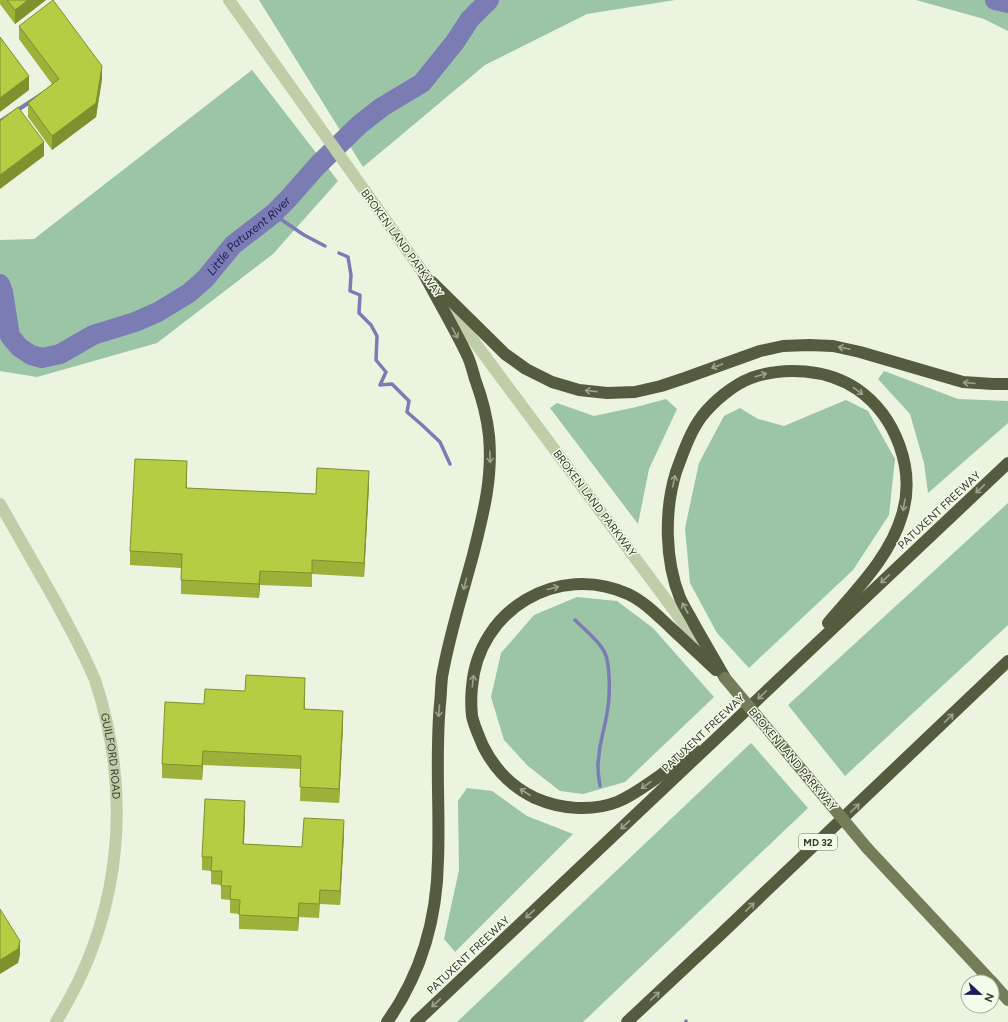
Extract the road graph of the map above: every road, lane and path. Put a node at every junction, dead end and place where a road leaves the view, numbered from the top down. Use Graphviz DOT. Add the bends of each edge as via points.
graph roads {
  1 [pos="229,0"];
  2 [pos="424,274"];
  3 [pos="1008,384"];
  4 [pos="1008,463"];
  5 [pos="0,504"];
  6 [pos="1008,662"];
  7 [pos="789,669"];
  8 [pos="725,678"];
  9 [pos="735,721"];
  10 [pos="985,974"];
  11 [pos="1000,991"];
  12 [pos="1008,1000"];
  13 [pos="56,1022"];
  14 [pos="387,1022"];
  15 [pos="416,1022"];
  16 [pos="627,1022"];
  1 -- 2 [label="street, BROKEN LAND PARKWAY"];
  3 -- 2 [label="highway, one-way" via="963,382 860,352 833,346 809,345 782,346 760,351 661,386 635,392 607,393 580,390 552,382 526,369 505,354"];
  2 -- 8 [label="street, BROKEN LAND PARKWAY"];
  2 -- 14 [label="highway, one-way" via="468,358 483,402 489,435 490,466 482,520 442,679 437,753 438,861 432,920 414,977"];
  4 -- 7 [label="highway, PATUXENT FREEWAY, one-way"];
  5 -- 13 [label="street, GUILFORD ROAD" via="76,638 94,679 108,726 113,754 117,811 116,846 107,901 92,950"];
  16 -- 6 [label="highway, MD 32, one-way"];
  8 -- 7 [label="highway, one-way" via="680,599 674,578 668,531 674,479 691,435 702,416 719,398 750,378 789,371 829,376 857,389 880,410 890,425 904,458 906,475 906,496 902,515 889,545 875,567"];
  7 -- 9 [label="highway, PATUXENT FREEWAY, one-way"];
  9 -- 8 [label="highway, one-way" via="631,796 596,807 577,808 543,801 512,783 498,770 488,755 472,716 472,678 477,660 497,624 515,607 533,596 550,588 573,584 593,584 630,594 649,607"];
  8 -- 10 [label="main road, BROKEN LAND PARKWAY, bridge" via="868,848"];
  9 -- 15 [label="highway, PATUXENT FREEWAY, one-way"];
  11 -- 12 [label="main road, BROKEN LAND PARKWAY"];
}
